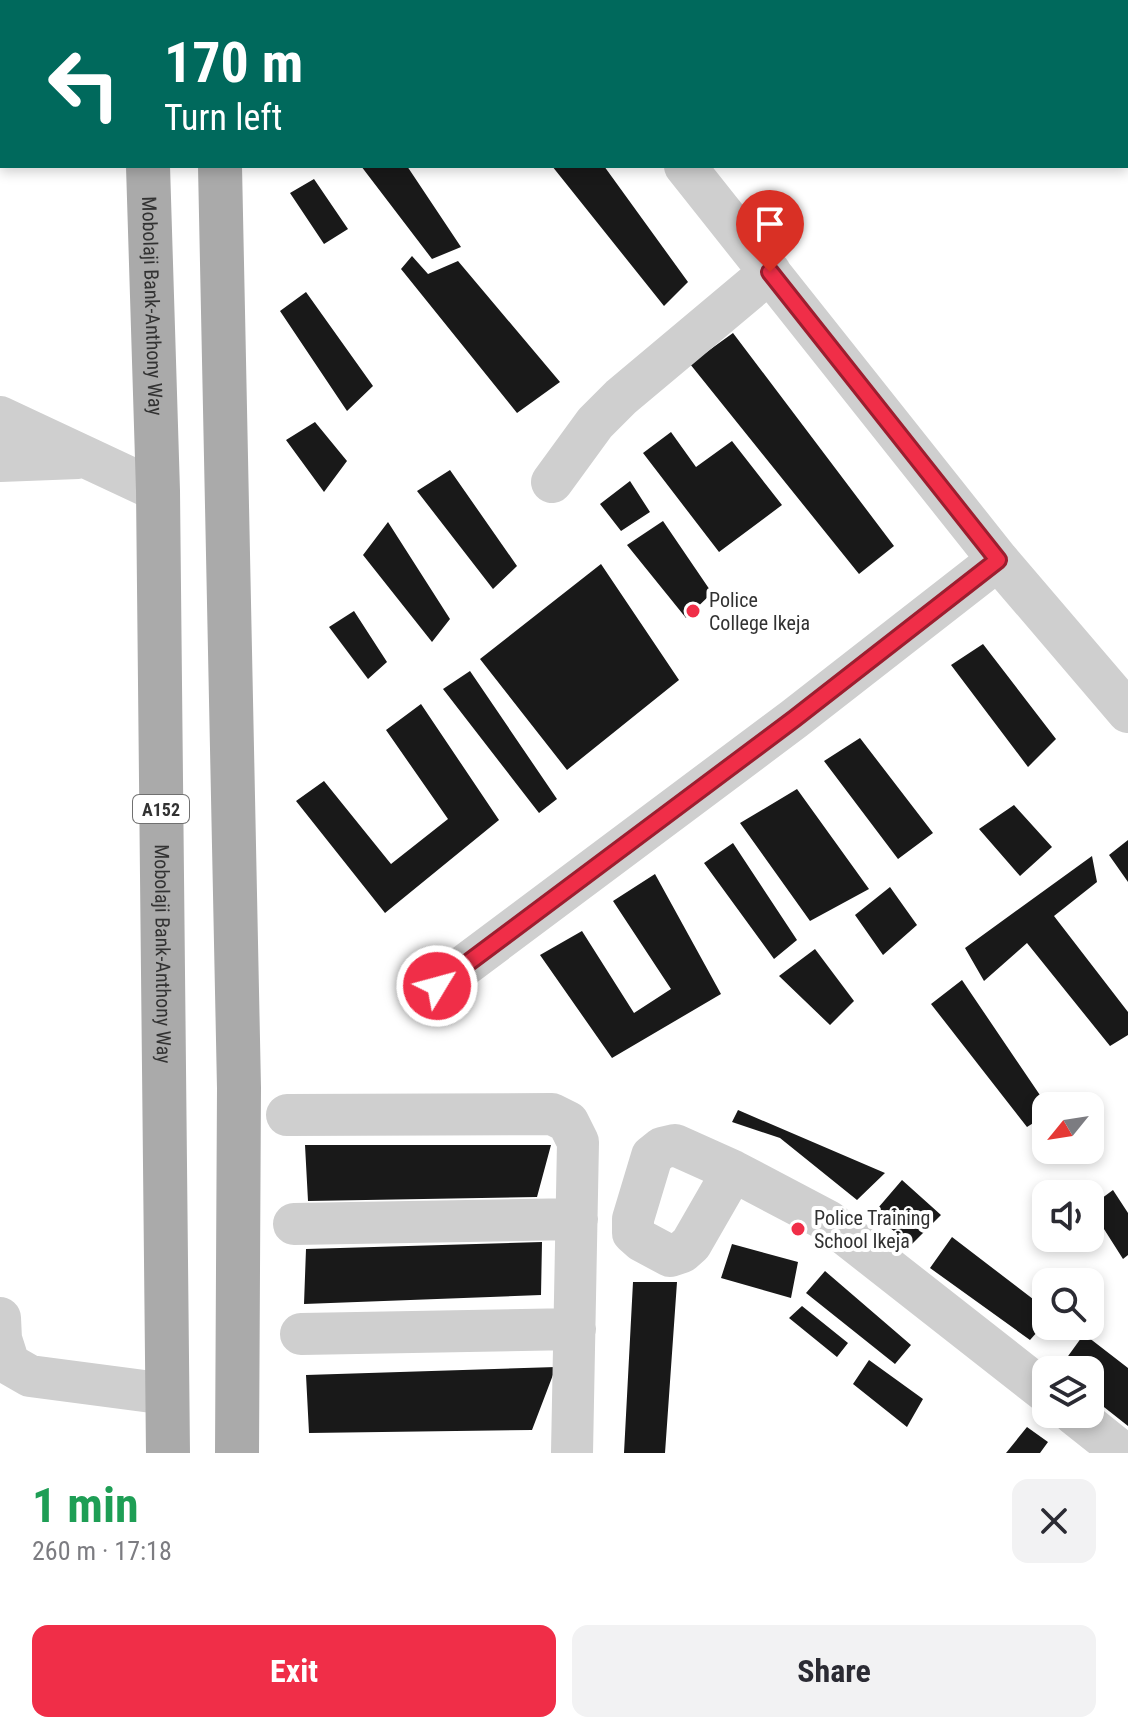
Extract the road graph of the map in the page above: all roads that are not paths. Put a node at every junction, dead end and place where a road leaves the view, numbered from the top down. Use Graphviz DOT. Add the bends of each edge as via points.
graph roads {
  1 [pos="148,168"];
  2 [pos="220,168"];
  3 [pos="687,168"];
  4 [pos="770,272"];
  5 [pos="0,417"];
  6 [pos="88,458"];
  7 [pos="0,461"];
  8 [pos="552,482"];
  9 [pos="158,491"];
  10 [pos="998,560"];
  11 [pos="1128,712"];
  12 [pos="437,986"];
  13 [pos="287,1115"];
  14 [pos="733,1171"];
  15 [pos="577,1219"];
  16 [pos="294,1224"];
  17 [pos="0,1318"];
  18 [pos="575,1329"];
  19 [pos="301,1334"];
  20 [pos="1032,1381"];
  21 [pos="167,1394"];
  22 [pos="1092,1428"];
  23 [pos="168,1453"];
  24 [pos="237,1453"];
  25 [pos="572,1453"];
  26 [pos="1123,1453"];
  1 -- 9 [label="main road, Mobolaji Bank-Anthony Way / A152"];
  2 -- 24 [label="main road" via="239,1088"];
  3 -- 4 [label="lane"];
  4 -- 8 [label="lane" via="621,397"];
  4 -- 10 [label="lane"];
  5 -- 6 [label="lane"];
  6 -- 7 [label="lane"];
  6 -- 9 [label="lane"];
  9 -- 21 [label="main road, Mobolaji Bank-Anthony Way / A152"];
  10 -- 11 [label="lane"];
  10 -- 12 [label="lane"];
  13 -- 15 [label="lane" via="552,1114 568,1122 578,1142"];
  14 -- 20 [label="lane" via="828,1221"];
  15 -- 16 [label="lane"];
  15 -- 18 [label="lane"];
  17 -- 21 [label="lane" via="9,1364 30,1376"];
  18 -- 19 [label="lane"];
  18 -- 25 [label="lane"];
  21 -- 23 [label="main road, Mobolaji Bank-Anthony Way / A152"];
  22 -- 26 [label="lane"];
}
